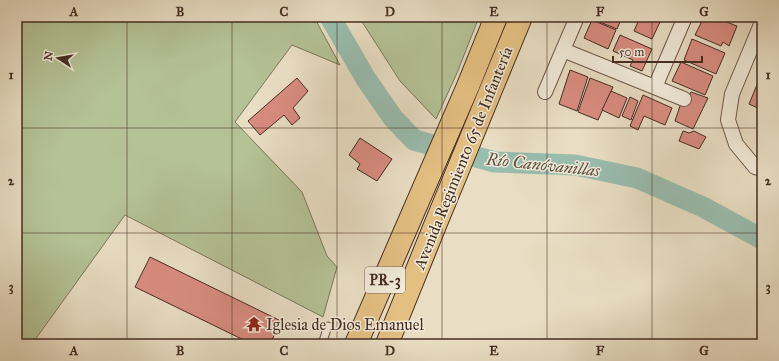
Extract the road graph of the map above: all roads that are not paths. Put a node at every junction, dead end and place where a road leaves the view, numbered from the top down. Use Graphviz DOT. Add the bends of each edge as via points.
graph roads {
  1 [pos="496,17"];
  2 [pos="521,17"];
  3 [pos="577,17"];
  4 [pos="685,17"];
  5 [pos="762,22"];
  6 [pos="563,50"];
  7 [pos="655,87"];
  8 [pos="545,92"];
  9 [pos="684,100"];
  10 [pos="762,169"];
  11 [pos="328,326"];
  12 [pos="322,344"];
  13 [pos="356,344"];
  14 [pos="387,344"];
  1 -- 13 [label="main road, Avenida Regimiento 65 de Infantería / PR-3"];
  2 -- 14 [label="main road, Avenida Regimiento 65 de Infantería / PR-3"];
  3 -- 6 [label="street"];
  4 -- 7 [label="street"];
  5 -- 10 [label="street" via="732,94 728,120 736,144 755,167"];
  6 -- 7 [label="street"];
  6 -- 8 [label="street"];
  7 -- 9 [label="street"];
  11 -- 12 [label="lane"];
}
